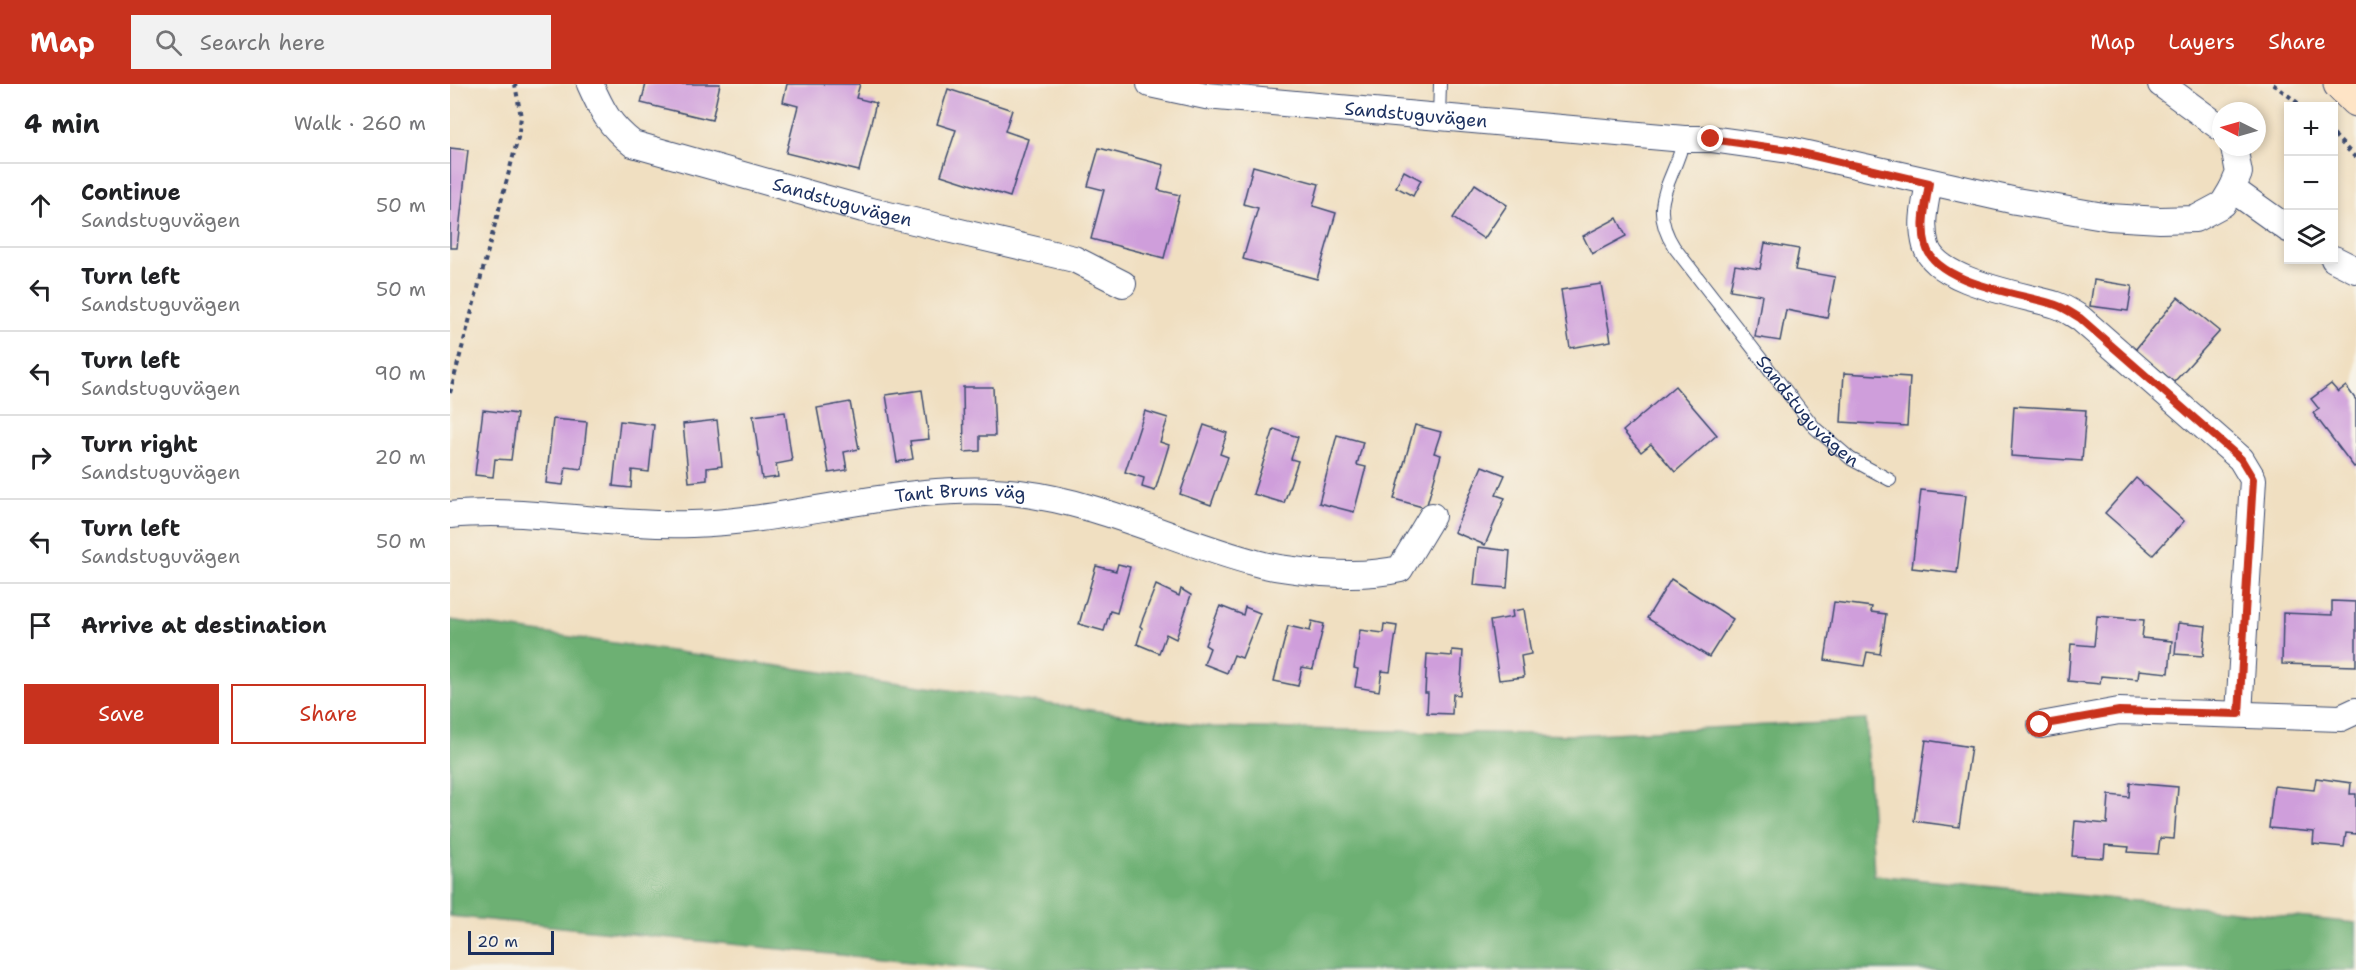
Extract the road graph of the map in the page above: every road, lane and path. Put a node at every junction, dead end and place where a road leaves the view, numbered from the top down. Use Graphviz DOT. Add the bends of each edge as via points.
graph roads {
  1 [pos="515,84"];
  2 [pos="590,84"];
  3 [pos="1150,84"];
  4 [pos="1440,84"];
  5 [pos="2162,84"];
  6 [pos="2273,84"];
  7 [pos="2340,84"];
  8 [pos="2356,100"];
  9 [pos="2297,102"];
  10 [pos="1439,117"];
  11 [pos="2212,121"];
  12 [pos="1684,139"];
  13 [pos="2338,139"];
  14 [pos="2236,156"];
  15 [pos="2356,158"];
  16 [pos="1929,183"];
  17 [pos="2232,189"];
  18 [pos="2284,225"];
  19 [pos="2338,261"];
  20 [pos="2356,270"];
  21 [pos="1123,284"];
  22 [pos="450,393"];
  23 [pos="1890,480"];
  24 [pos="450,515"];
  25 [pos="1432,516"];
  26 [pos="2356,711"];
  27 [pos="2239,714"];
  28 [pos="2040,725"];
  1 -- 22 [label="path" via="521,117 518,138"];
  2 -- 21 [label="street, Sandstuguvägen" via="602,113 633,144 862,209 1074,259"];
  3 -- 10 [label="street, Sandstuguvägen" via="1206,96"];
  4 -- 10 [label="lane"];
  5 -- 11 [label="street"];
  6 -- 9 [label="path"];
  7 -- 8 [label="main road"];
  10 -- 12 [label="street, Sandstuguvägen"];
  12 -- 16 [label="street, Sandstuguvägen" via="1789,150"];
  12 -- 23 [label="lane, Sandstuguvägen" via="1665,191 1660,216 1664,232 1815,428 1851,459"];
  13 -- 15 [label="path"];
  14 -- 17 [label="street" via="2239,173"];
  16 -- 17 [label="street, Sandstuguvägen" via="2109,217 2160,220 2195,219 2223,204"];
  16 -- 27 [label="street" via="1922,221 1927,249 1941,267 1956,277 2059,306 2080,318 2241,459 2253,479"];
  17 -- 18 [label="street"];
  19 -- 20 [label="street"];
  24 -- 25 [label="street, Tant Bruns väg" via="482,512 619,523 692,524 749,520 919,494 1017,493 1096,509 1257,564 1343,574 1378,574 1400,569"];
  26 -- 27 [label="street" via="2341,718"];
  27 -- 28 [label="street" via="2119,711"];
}
